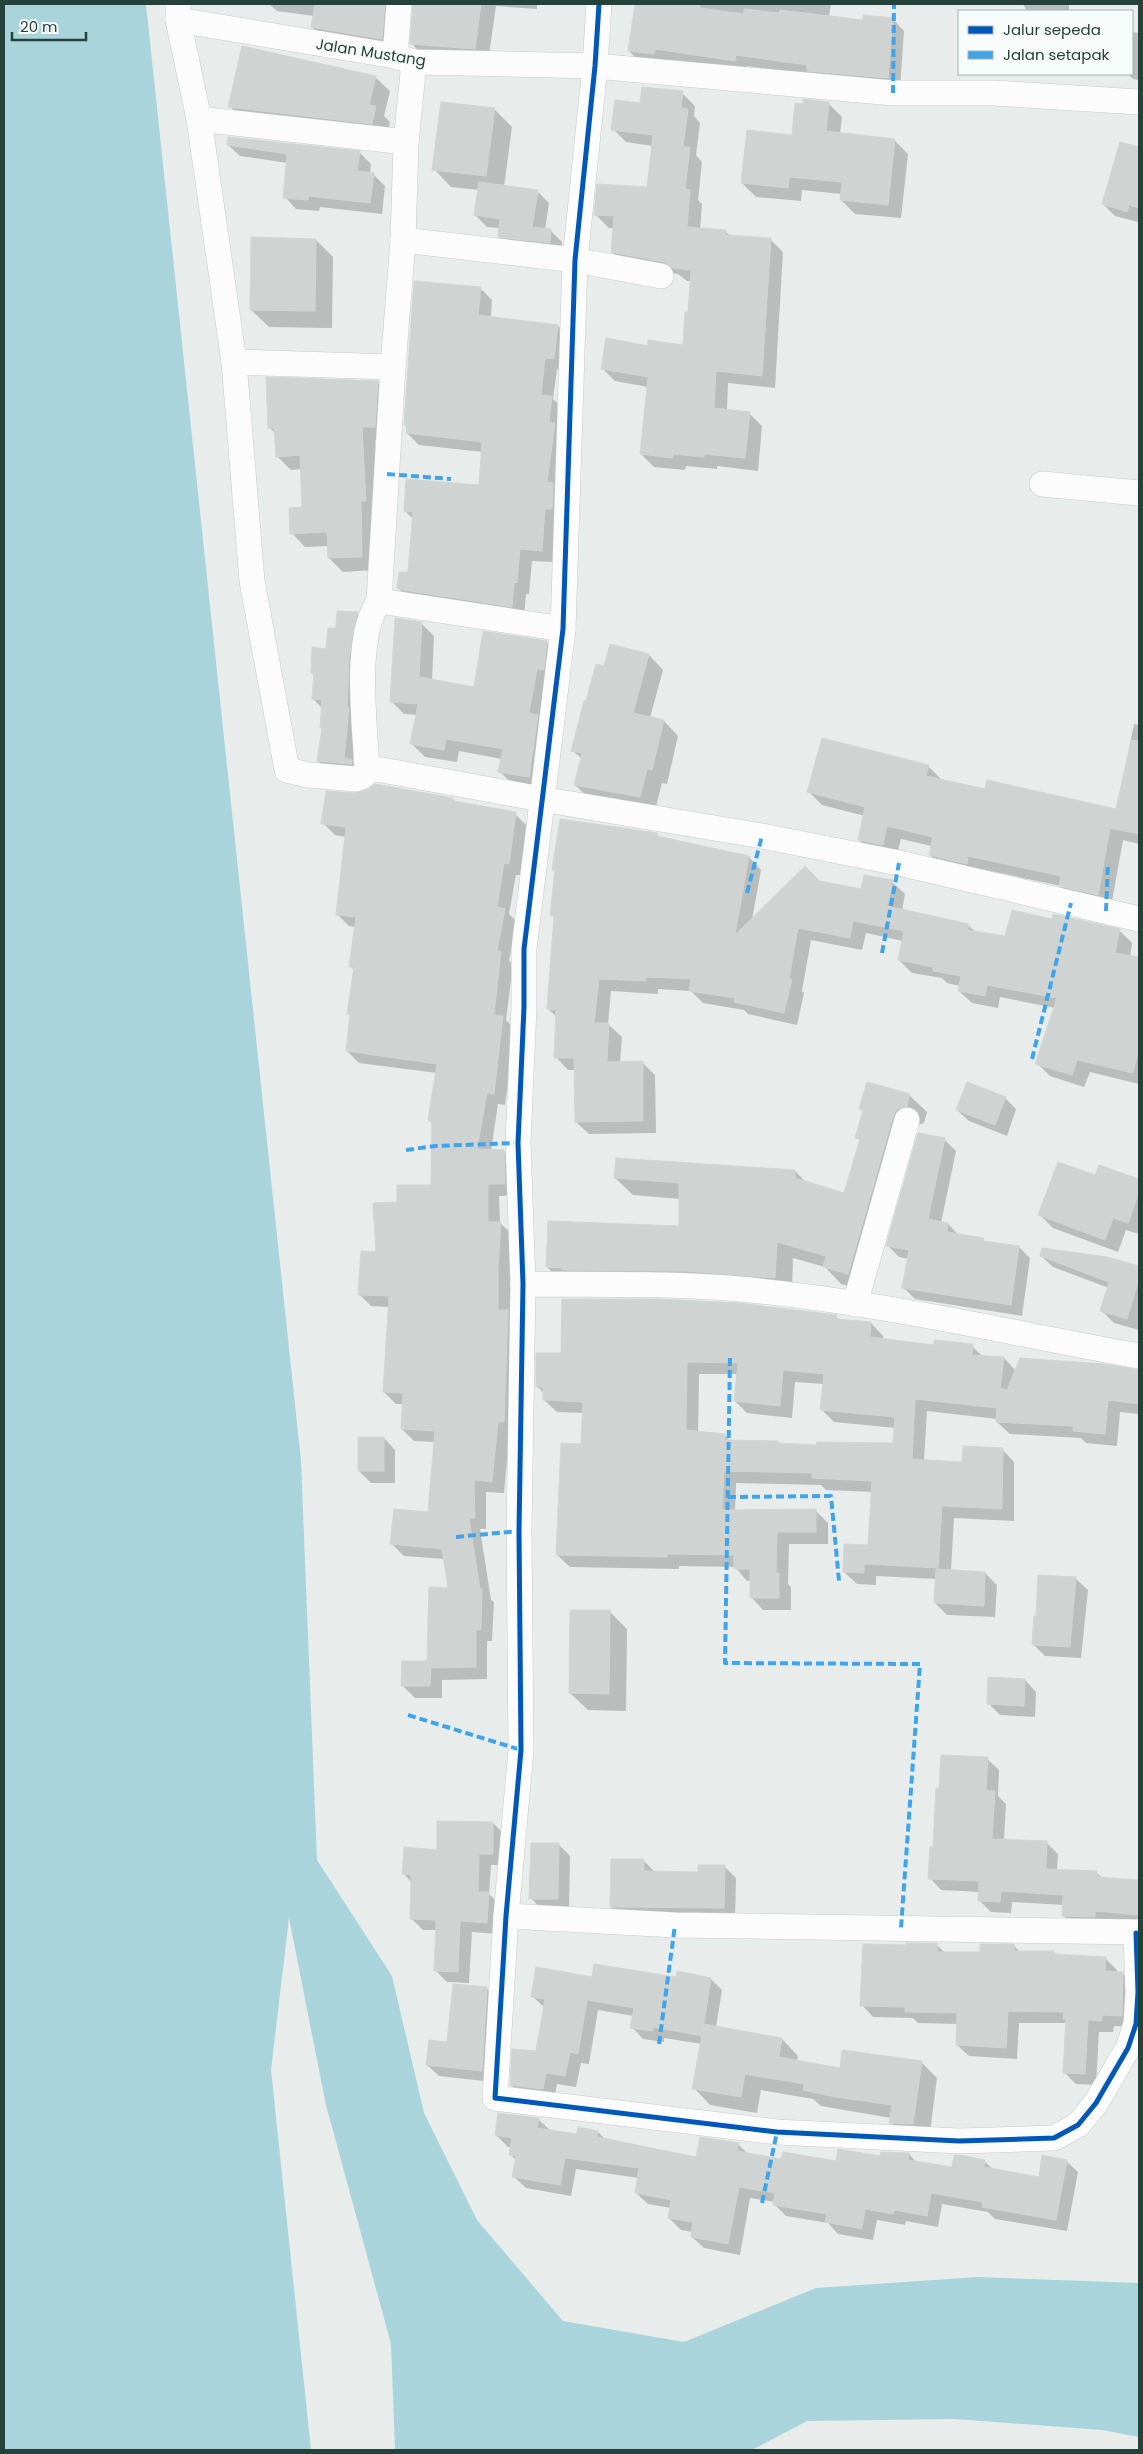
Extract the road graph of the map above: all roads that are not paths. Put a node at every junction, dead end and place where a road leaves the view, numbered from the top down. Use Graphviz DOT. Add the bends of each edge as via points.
graph roads {
  1 [pos="399,4"];
  2 [pos="599,4"];
  3 [pos="178,12"];
  4 [pos="405,59"];
  5 [pos="595,66"];
  6 [pos="1139,102"];
  7 [pos="199,119"];
  8 [pos="406,142"];
  9 [pos="403,240"];
  10 [pos="575,260"];
  11 [pos="661,276"];
  12 [pos="234,362"];
  13 [pos="393,366"];
  14 [pos="1042,484"];
  15 [pos="1139,493"];
  16 [pos="379,601"];
  17 [pos="562,629"];
  18 [pos="366,769"];
  19 [pos="541,799"];
  20 [pos="1139,919"];
  21 [pos="907,1120"];
  22 [pos="523,1284"];
  23 [pos="855,1304"];
  24 [pos="1139,1356"];
  25 [pos="506,1916"];
  26 [pos="1138,1933"];
  1 -- 4 [label="street"];
  2 -- 5 [label="street"];
  3 -- 4 [label="street, Jalan Mustang"];
  3 -- 7 [label="street"];
  4 -- 5 [label="street, Jalan Mustang"];
  4 -- 8 [label="street"];
  5 -- 6 [label="street, Jalan Mustang" via="893,93 994,93"];
  5 -- 10 [label="street"];
  7 -- 8 [label="street"];
  7 -- 12 [label="street"];
  8 -- 9 [label="street"];
  9 -- 10 [label="street"];
  9 -- 13 [label="street"];
  10 -- 11 [label="street"];
  10 -- 17 [label="street"];
  12 -- 13 [label="street"];
  12 -- 18 [label="street" via="252,581 287,770 308,776 356,779 363,776"];
  13 -- 16 [label="street"];
  14 -- 15 [label="street"];
  16 -- 17 [label="street"];
  16 -- 18 [label="street" via="365,637"];
  17 -- 19 [label="street"];
  18 -- 19 [label="street"];
  19 -- 20 [label="street" via="762,836"];
  19 -- 22 [label="street" via="524,949 518,1143"];
  21 -- 23 [label="street"];
  22 -- 23 [label="street" via="739,1289"];
  22 -- 25 [label="street" via="519,1531 521,1750"];
  23 -- 24 [label="street"];
  25 -- 26 [label="street" via="676,1925"];
  25 -- 26 [label="street" via="495,2098 777,2132 959,2141 1054,2138 1078,2124 1128,2048 1136,2024"];
}
